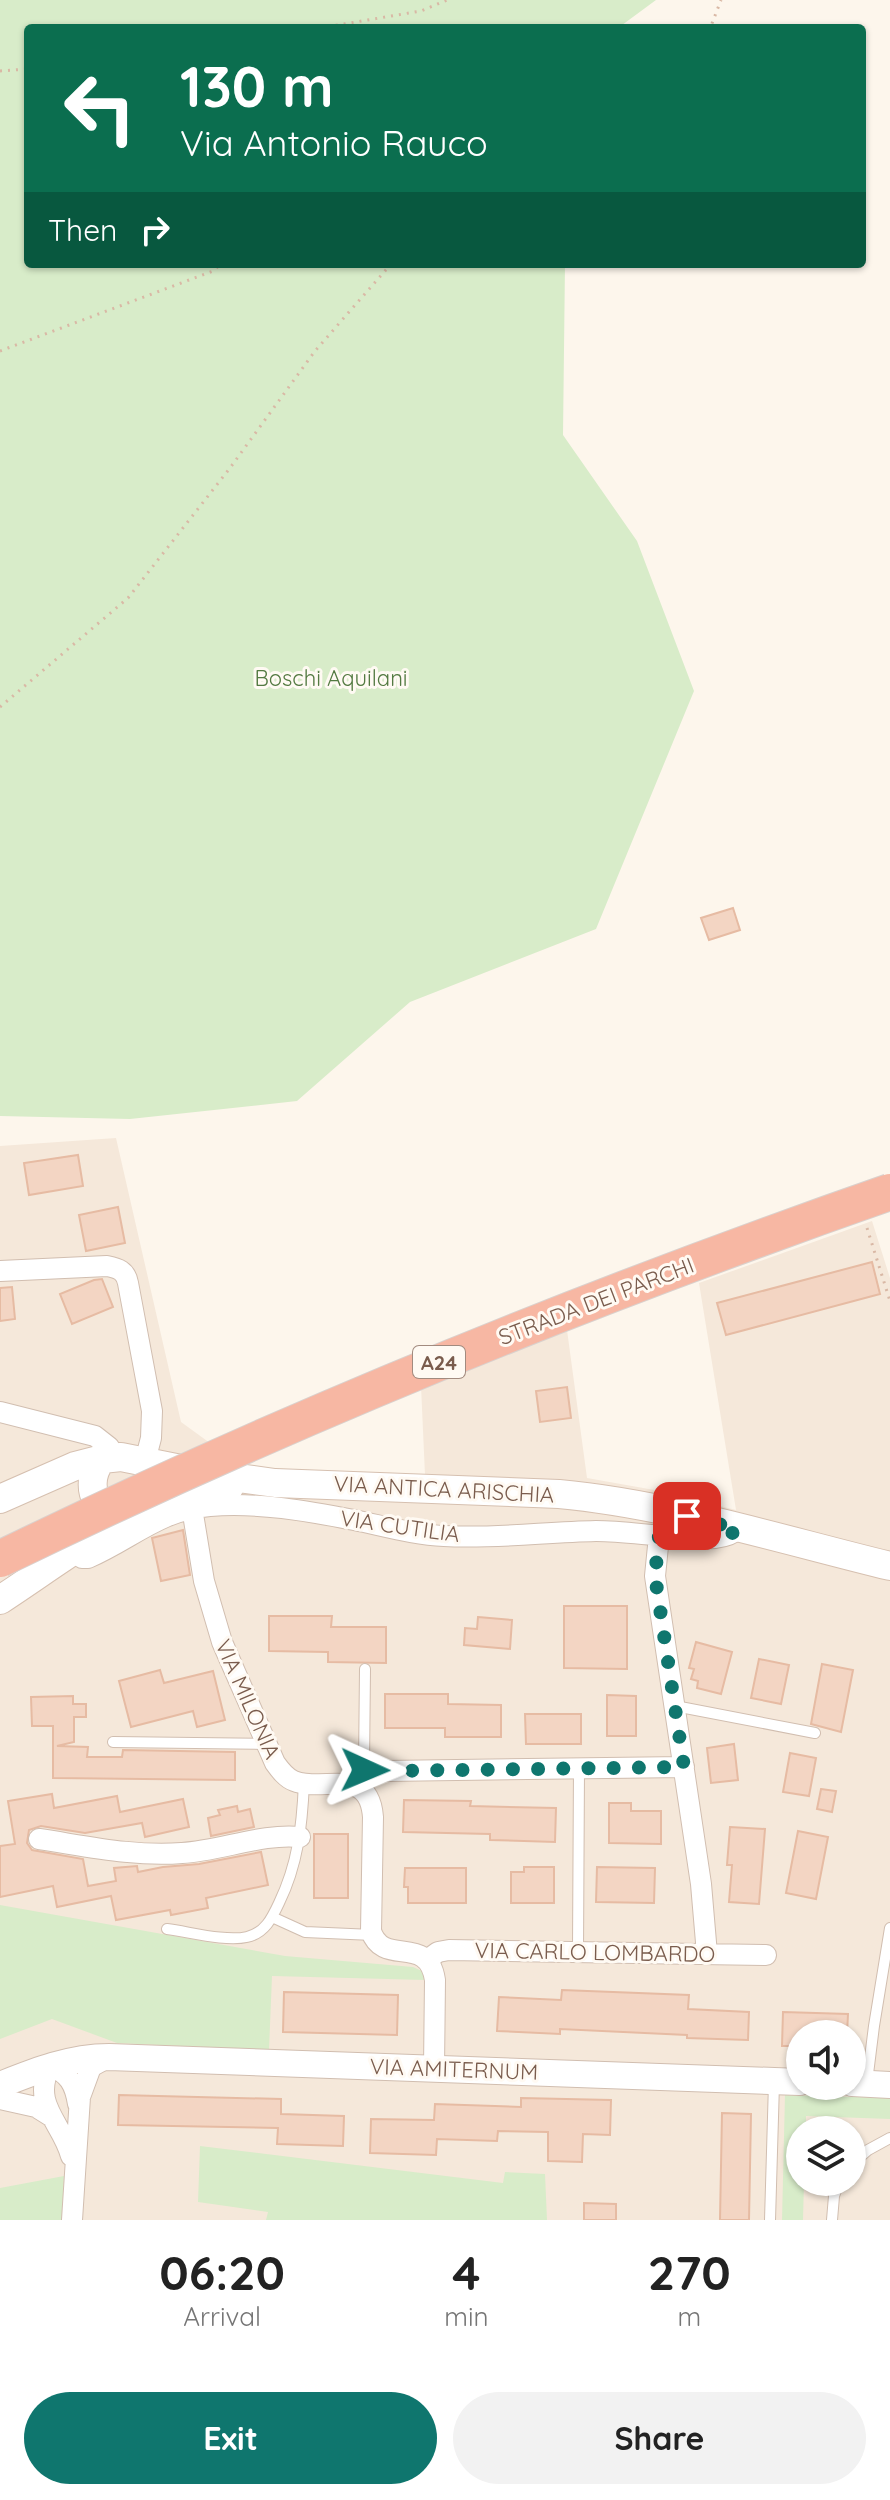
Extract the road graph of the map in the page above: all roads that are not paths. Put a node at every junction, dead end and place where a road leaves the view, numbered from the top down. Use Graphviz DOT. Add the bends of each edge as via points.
graph roads {
  1 [pos="890,1169"];
  2 [pos="890,1192"];
  3 [pos="0,1271"];
  4 [pos="0,1412"];
  5 [pos="108,1458"];
  6 [pos="145,1461"];
  7 [pos="275,1483"];
  8 [pos="0,1499"];
  9 [pos="192,1508"];
  10 [pos="131,1516"];
  11 [pos="738,1529"];
  12 [pos="0,1534"];
  13 [pos="659,1536"];
  14 [pos="74,1552"];
  15 [pos="0,1559"];
  16 [pos="890,1566"];
  17 [pos="0,1600"];
  18 [pos="365,1669"];
  19 [pos="675,1706"];
  20 [pos="815,1733"];
  21 [pos="113,1742"];
  22 [pos="266,1744"];
  23 [pos="684,1767"];
  24 [pos="579,1768"];
  25 [pos="362,1781"];
  26 [pos="304,1783"];
  27 [pos="300,1837"];
  28 [pos="39,1839"];
  29 [pos="272,1917"];
  30 [pos="890,1928"];
  31 [pos="167,1929"];
  32 [pos="373,1935"];
  33 [pos="578,1951"];
  34 [pos="707,1954"];
  35 [pos="766,1955"];
  36 [pos="427,1960"];
  37 [pos="109,2057"];
  38 [pos="50,2066"];
  39 [pos="434,2068"];
  40 [pos="786,2081"];
  41 [pos="870,2084"];
  42 [pos="0,2085"];
  43 [pos="786,2089"];
  44 [pos="0,2099"];
  45 [pos="78,2107"];
  46 [pos="53,2119"];
  47 [pos="890,2138"];
  48 [pos="866,2152"];
  49 [pos="74,2164"];
  50 [pos="834,2196"];
  51 [pos="72,2220"];
  52 [pos="770,2220"];
  53 [pos="832,2220"];
  1 -- 12 [label="highway, STRADA DEI PARCHI / A24" via="441,1338 264,1412"];
  2 -- 15 [label="highway, STRADA DEI PARCHI / A24, bridge" via="607,1295 368,1391"];
  3 -- 6 [label="street" via="107,1266 124,1273 152,1411"];
  4 -- 5 [label="street" via="95,1436 109,1447"];
  5 -- 6 [label="main road, VIA ANTICA ARISCHIA"];
  5 -- 8 [label="main road, VIA ANTICA ARISCHIA" via="75,1466"];
  5 -- 10 [label="main road" via="94,1473 94,1497 105,1514"];
  6 -- 7 [label="main road, VIA ANTICA ARISCHIA"];
  6 -- 10 [label="main road" via="153,1470 156,1489 149,1504"];
  7 -- 10 [label="main road" via="205,1489"];
  7 -- 11 [label="main road, VIA ANTICA ARISCHIA" via="576,1496"];
  9 -- 13 [label="street, VIA CUTILIA" via="271,1508 444,1536 596,1531"];
  9 -- 14 [label="street, VIA CUTILIA" via="160,1517 88,1558"];
  9 -- 22 [label="street, VIA MILONIA" via="211,1608"];
  10 -- 14 [label="main road"];
  11 -- 13 [label="street, VIA CUTILIA" via="719,1537"];
  11 -- 16 [label="main road, VIA ANTICA ARISCHIA"];
  13 -- 19 [label="street" via="655,1576"];
  14 -- 17 [label="main road"];
  18 -- 25 [label="lane"];
  19 -- 20 [label="lane"];
  19 -- 23 [label="street"];
  21 -- 22 [label="lane"];
  22 -- 26 [label="street, VIA MILONIA" via="285,1775"];
  23 -- 24 [label="street"];
  23 -- 34 [label="street"];
  24 -- 25 [label="street" via="385,1771"];
  24 -- 33 [label="lane"];
  25 -- 26 [label="street"];
  25 -- 32 [label="street" via="372,1813"];
  26 -- 27 [label="lane"];
  27 -- 28 [label="street" via="155,1854"];
  27 -- 29 [label="lane" via="291,1877"];
  29 -- 31 [label="lane" via="245,1938"];
  29 -- 32 [label="lane" via="305,1932"];
  30 -- 41 [label="lane"];
  32 -- 36 [label="street" via="386,1949 418,1953"];
  33 -- 34 [label="street, VIA CARLO LOMBARDO"];
  33 -- 36 [label="street, VIA CARLO LOMBARDO" via="449,1950"];
  34 -- 35 [label="street, VIA CARLO LOMBARDO"];
  36 -- 39 [label="street" via="435,1980"];
  37 -- 38 [label="street, VIA AMITERNUM"];
  37 -- 39 [label="street, VIA AMITERNUM"];
  37 -- 45 [label="street" via="88,2072"];
  38 -- 42 [label="street, VIA AMITERNUM"];
  38 -- 45 [label="street" via="71,2080"];
  38 -- 46 [label="street" via="44,2097"];
  39 -- 40 [label="street, VIA AMITERNUM"];
  43 -- 52 [label="lane"];
  44 -- 46 [label="street" via="36,2107"];
  45 -- 49 [label="street"];
  46 -- 49 [label="street"];
  47 -- 48 [label="lane"];
  49 -- 51 [label="street"];
  50 -- 53 [label="lane"];
}
